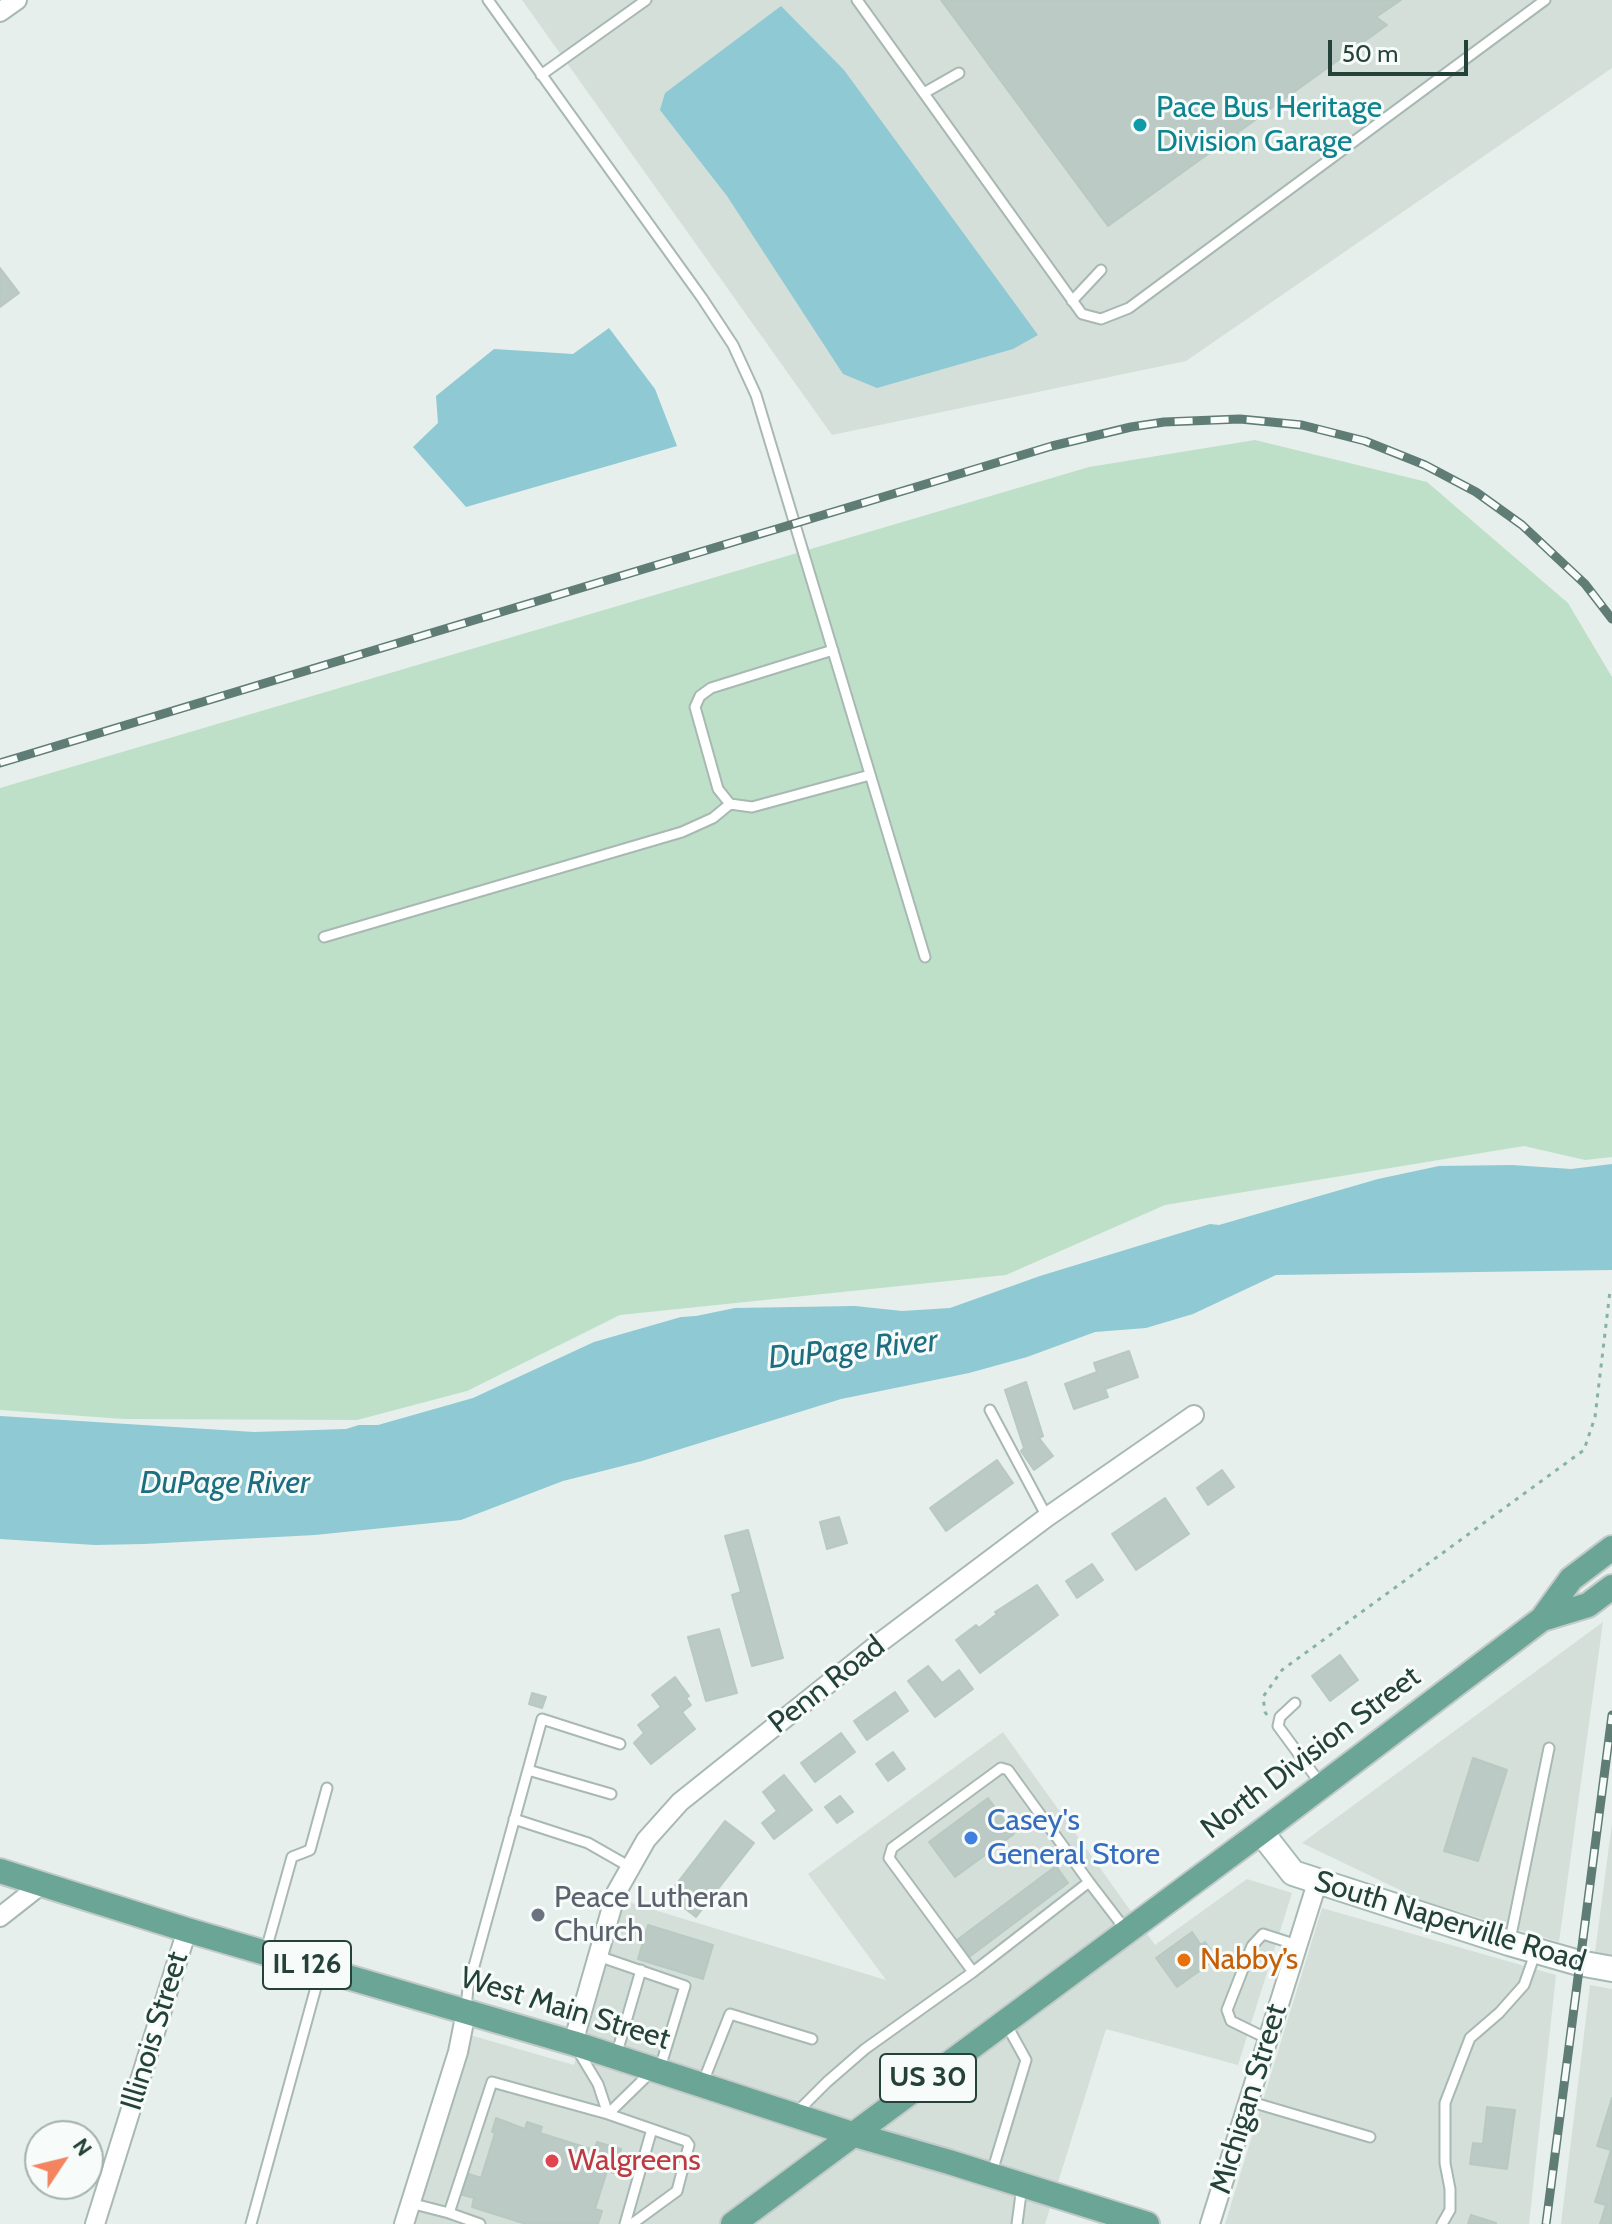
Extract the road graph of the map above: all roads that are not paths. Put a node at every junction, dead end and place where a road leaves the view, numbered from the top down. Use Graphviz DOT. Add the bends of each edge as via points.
graph roads {
  1 [pos="17,0"];
  2 [pos="488,0"];
  3 [pos="646,0"];
  4 [pos="857,0"];
  5 [pos="1545,0"];
  6 [pos="0,12"];
  7 [pos="959,73"];
  8 [pos="541,75"];
  9 [pos="924,93"];
  10 [pos="1101,270"];
  11 [pos="1072,301"];
  12 [pos="833,650"];
  13 [pos="870,775"];
  14 [pos="730,804"];
  15 [pos="324,937"];
  16 [pos="925,957"];
  17 [pos="990,1410"];
  18 [pos="1194,1415"];
  19 [pos="1047,1517"];
  20 [pos="1612,1548"];
  21 [pos="1612,1587"];
  22 [pos="1542,1619"];
  23 [pos="1295,1703"];
  24 [pos="620,1744"];
  25 [pos="1549,1748"];
  26 [pos="528,1770"];
  27 [pos="1322,1786"];
  28 [pos="327,1788"];
  29 [pos="611,1794"];
  30 [pos="514,1819"];
  31 [pos="1261,1832"];
  32 [pos="630,1867"];
  33 [pos="0,1871"];
  34 [pos="1089,1882"];
  35 [pos="1317,1883"];
  36 [pos="42,1884"];
  37 [pos="0,1917"];
  38 [pos="187,1930"];
  39 [pos="1127,1931"];
  40 [pos="1509,1943"];
  41 [pos="1297,1945"];
  42 [pos="1536,1951"];
  43 [pos="265,1953"];
  44 [pos="598,1956"];
  45 [pos="321,1969"];
  46 [pos="1612,1969"];
  47 [pos="641,1970"];
  48 [pos="973,1972"];
  49 [pos="466,2012"];
  50 [pos="1005,2022"];
  51 [pos="812,2039"];
  52 [pos="1268,2039"];
  53 [pos="573,2043"];
  54 [pos="616,2057"];
  55 [pos="657,2070"];
  56 [pos="701,2085"];
  57 [pos="1248,2101"];
  58 [pos="608,2114"];
  59 [pos="794,2115"];
  60 [pos="652,2129"];
  61 [pos="852,2134"];
  62 [pos="1370,2137"];
  63 [pos="992,2175"];
  64 [pos="1022,2186"];
  65 [pos="410,2203"];
  66 [pos="449,2213"];
  67 [pos="95,2224"];
  68 [pos="251,2224"];
  69 [pos="404,2224"];
  70 [pos="480,2224"];
  71 [pos="625,2224"];
  72 [pos="632,2224"];
  73 [pos="733,2224"];
  74 [pos="1017,2224"];
  75 [pos="1147,2224"];
  76 [pos="1210,2224"];
  77 [pos="1442,2224"];
  1 -- 6 [label="street"];
  2 -- 8 [label="lane"];
  3 -- 8 [label="lane"];
  4 -- 9 [label="lane"];
  5 -- 11 [label="lane" via="1129,308 1101,319 1082,314"];
  7 -- 9 [label="lane"];
  8 -- 12 [label="lane" via="733,345 756,395"];
  9 -- 11 [label="lane"];
  10 -- 11 [label="lane"];
  12 -- 13 [label="lane"];
  12 -- 14 [label="lane" via="700,696 695,707 718,789"];
  13 -- 14 [label="lane" via="752,807"];
  13 -- 16 [label="lane"];
  14 -- 15 [label="lane" via="682,832"];
  17 -- 19 [label="lane"];
  18 -- 19 [label="street, Penn Road"];
  19 -- 32 [label="street, Penn Road" via="706,1779 664,1818"];
  20 -- 22 [label="main road, North Division Street / US 30" via="1571,1579"];
  21 -- 22 [label="main road, North Division Street / US 30" via="1588,1605"];
  22 -- 27 [label="main road, North Division Street / US 30"];
  23 -- 27 [label="lane" via="1278,1726"];
  24 -- 26 [label="lane" via="542,1719"];
  25 -- 40 [label="lane"];
  26 -- 29 [label="lane"];
  26 -- 30 [label="lane"];
  27 -- 31 [label="main road, North Division Street / US 30"];
  28 -- 43 [label="lane" via="310,1850 292,1857"];
  30 -- 32 [label="lane" via="588,1843"];
  30 -- 49 [label="lane"];
  31 -- 35 [label="main road, South Naperville Road" via="1293,1873"];
  31 -- 39 [label="main road, North Division Street / US 30"];
  32 -- 44 [label="street, Penn Road" via="616,1893"];
  33 -- 36 [label="main road, West Main Street / IL 126"];
  34 -- 39 [label="lane"];
  34 -- 48 [label="lane"];
  34 -- 48 [label="lane" via="1008,1770 1001,1768 892,1848 889,1858"];
  35 -- 40 [label="main road, South Naperville Road"];
  35 -- 41 [label="street, Michigan Street"];
  36 -- 37 [label="street"];
  36 -- 38 [label="main road, West Main Street / IL 126"];
  38 -- 43 [label="main road, West Main Street / IL 126"];
  38 -- 67 [label="street, Illinois Street"];
  39 -- 50 [label="main road, North Division Street / US 30"];
  40 -- 42 [label="main road, South Naperville Road"];
  41 -- 52 [label="street, Michigan Street"];
  41 -- 52 [label="lane" via="1263,1934 1252,1946 1227,2010 1231,2021"];
  42 -- 46 [label="main road, South Naperville Road"];
  42 -- 77 [label="lane" via="1524,1985 1470,2038 1445,2103 1450,2210"];
  43 -- 45 [label="main road, West Main Street / IL 126"];
  44 -- 47 [label="lane"];
  44 -- 53 [label="street, Penn Road"];
  45 -- 49 [label="main road, West Main Street / IL 126"];
  45 -- 68 [label="lane"];
  47 -- 54 [label="lane"];
  47 -- 55 [label="lane" via="685,1986"];
  48 -- 59 [label="lane" via="865,2049"];
  49 -- 53 [label="main road, West Main Street / IL 126"];
  49 -- 65 [label="street"];
  50 -- 61 [label="main road, North Division Street / US 30"];
  50 -- 63 [label="lane" via="1026,2060"];
  51 -- 56 [label="lane" via="730,2014"];
  52 -- 57 [label="street, Michigan Street"];
  53 -- 54 [label="main road, West Main Street"];
  53 -- 58 [label="lane" via="598,2084"];
  54 -- 55 [label="main road, West Main Street"];
  55 -- 56 [label="main road, West Main Street"];
  55 -- 58 [label="lane"];
  56 -- 59 [label="main road, West Main Street"];
  57 -- 62 [label="lane"];
  57 -- 76 [label="street, Michigan Street"];
  58 -- 60 [label="lane"];
  58 -- 66 [label="lane" via="492,2082"];
  59 -- 61 [label="main road, West Main Street"];
  60 -- 71 [label="lane"];
  60 -- 72 [label="lane" via="689,2145 677,2191"];
  61 -- 63 [label="main road, West Main Street"];
  61 -- 73 [label="main road, North Division Street / US 30"];
  63 -- 64 [label="main road, West Main Street"];
  64 -- 74 [label="lane"];
  64 -- 75 [label="main road, West Main Street"];
  65 -- 66 [label="lane"];
  65 -- 69 [label="street"];
  66 -- 70 [label="lane"];
}
